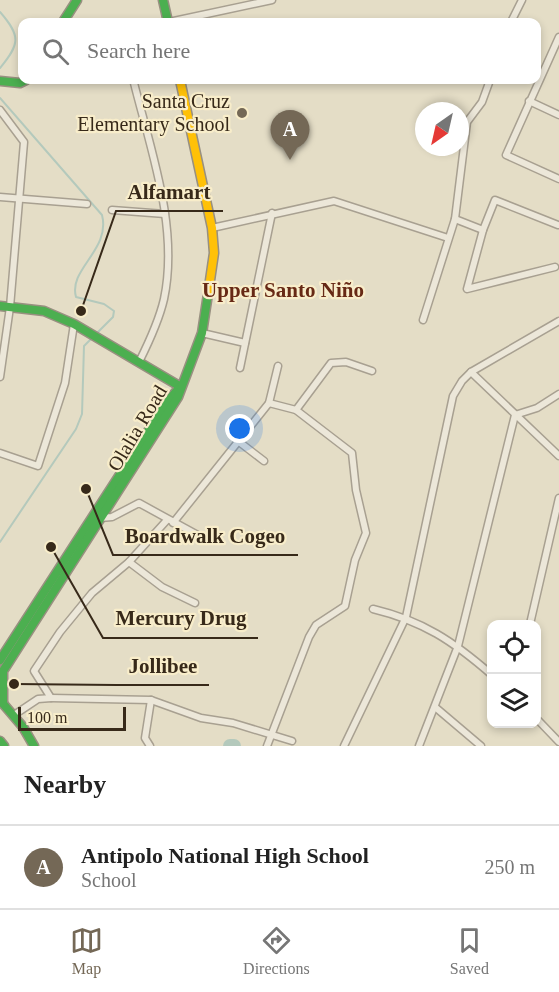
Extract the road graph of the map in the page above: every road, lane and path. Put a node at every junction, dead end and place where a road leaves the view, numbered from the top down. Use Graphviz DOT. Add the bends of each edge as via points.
graph roads {
  1 [pos="77,0"];
  2 [pos="163,0"];
  3 [pos="272,0"];
  4 [pos="522,0"];
  5 [pos="66,18"];
  6 [pos="167,18"];
  7 [pos="187,18"];
  8 [pos="513,18"];
  9 [pos="558,40"];
  10 [pos="541,76"];
  11 [pos="0,81"];
  12 [pos="18,82"];
  13 [pos="134,84"];
  14 [pos="181,84"];
  15 [pos="489,84"];
  16 [pos="537,84"];
  17 [pos="529,101"];
  18 [pos="0,110"];
  19 [pos="559,115"];
  20 [pos="559,179"];
  21 [pos="0,197"];
  22 [pos="18,199"];
  23 [pos="87,204"];
  24 [pos="112,210"];
  25 [pos="272,213"];
  26 [pos="165,214"];
  27 [pos="454,219"];
  28 [pos="558,225"];
  29 [pos="212,228"];
  30 [pos="483,230"];
  31 [pos="448,238"];
  32 [pos="555,267"];
  33 [pos="5,307"];
  34 [pos="423,320"];
  35 [pos="559,321"];
  36 [pos="74,324"];
  37 [pos="202,333"];
  38 [pos="245,343"];
  39 [pos="139,362"];
  40 [pos="278,366"];
  41 [pos="240,368"];
  42 [pos="372,371"];
  43 [pos="471,372"];
  44 [pos="0,377"];
  45 [pos="181,387"];
  46 [pos="559,394"];
  47 [pos="268,403"];
  48 [pos="296,410"];
  49 [pos="515,415"];
  50 [pos="238,441"];
  51 [pos="0,453"];
  52 [pos="559,456"];
  53 [pos="264,461"];
  54 [pos="559,498"];
  55 [pos="98,516"];
  56 [pos="170,522"];
  57 [pos="203,538"];
  58 [pos="129,562"];
  59 [pos="195,603"];
  60 [pos="373,609"];
  61 [pos="406,617"];
  62 [pos="531,620"];
  63 [pos="458,645"];
  64 [pos="0,660"];
  65 [pos="491,674"];
  66 [pos="51,698"];
  67 [pos="151,700"];
  68 [pos="2,701"];
  69 [pos="435,707"];
  70 [pos="14,715"];
  71 [pos="541,722"];
  72 [pos="272,734"];
  73 [pos="0,741"];
  74 [pos="292,741"];
  75 [pos="559,742"];
  76 [pos="4,746"];
  77 [pos="34,746"];
  78 [pos="150,746"];
  79 [pos="267,746"];
  80 [pos="344,746"];
  81 [pos="419,746"];
  82 [pos="481,746"];
  1 -- 5 [label="main road"];
  2 -- 6 [label="main road"];
  3 -- 7 [label="street"];
  4 -- 8 [label="street"];
  9 -- 10 [label="street"];
  11 -- 12 [label="main road"];
  13 -- 26 [label="street"];
  14 -- 29 [label="main road, Olalia Road"];
  15 -- 27 [label="street" via="482,102 467,122"];
  16 -- 17 [label="street"];
  17 -- 19 [label="street"];
  17 -- 20 [label="street" via="506,154"];
  18 -- 22 [label="street" via="24,142"];
  21 -- 22 [label="street"];
  22 -- 23 [label="street"];
  22 -- 33 [label="street"];
  24 -- 26 [label="street"];
  25 -- 29 [label="street"];
  25 -- 31 [label="street" via="334,201"];
  25 -- 38 [label="street"];
  26 -- 39 [label="street" via="168,256 164,298"];
  27 -- 30 [label="street"];
  27 -- 31 [label="street"];
  28 -- 30 [label="street" via="495,200"];
  29 -- 37 [label="main road, Olalia Road" via="210,296"];
  30 -- 32 [label="street" via="467,289"];
  31 -- 34 [label="street"];
  33 -- 36 [label="main road" via="44,311"];
  33 -- 44 [label="street"];
  35 -- 43 [label="street"];
  36 -- 39 [label="main road"];
  36 -- 51 [label="street" via="65,383 38,466"];
  37 -- 38 [label="street"];
  37 -- 45 [label="main road, Olalia Road"];
  38 -- 41 [label="street"];
  39 -- 45 [label="main road"];
  40 -- 47 [label="street"];
  42 -- 48 [label="street" via="345,362 331,363"];
  43 -- 49 [label="street"];
  43 -- 61 [label="street" via="453,396"];
  45 -- 55 [label="main road, Olalia Road" via="167,402"];
  46 -- 49 [label="street" via="537,408"];
  47 -- 48 [label="street"];
  47 -- 50 [label="street"];
  48 -- 72 [label="street" via="352,453 366,533 355,560 345,606 316,625 309,637"];
  49 -- 52 [label="street"];
  49 -- 63 [label="street"];
  50 -- 53 [label="street"];
  50 -- 56 [label="street"];
  54 -- 62 [label="street"];
  55 -- 56 [label="street" via="112,517 139,503"];
  55 -- 64 [label="main road, Olalia Road"];
  55 -- 68 [label="main road, Olalia Road" via="3,671"];
  56 -- 57 [label="street"];
  56 -- 58 [label="street"];
  58 -- 59 [label="street" via="162,587"];
  58 -- 66 [label="street" via="92,593 34,671"];
  60 -- 61 [label="street"];
  61 -- 63 [label="street"];
  61 -- 80 [label="street"];
  63 -- 65 [label="street"];
  63 -- 69 [label="street"];
  66 -- 67 [label="street"];
  66 -- 70 [label="street" via="32,702"];
  67 -- 72 [label="street"];
  67 -- 78 [label="street" via="145,738"];
  68 -- 70 [label="main road"];
  69 -- 81 [label="street"];
  69 -- 82 [label="street"];
  70 -- 77 [label="main road"];
  71 -- 75 [label="street"];
  72 -- 74 [label="street"];
  72 -- 79 [label="street"];
  73 -- 76 [label="main road"];
}
